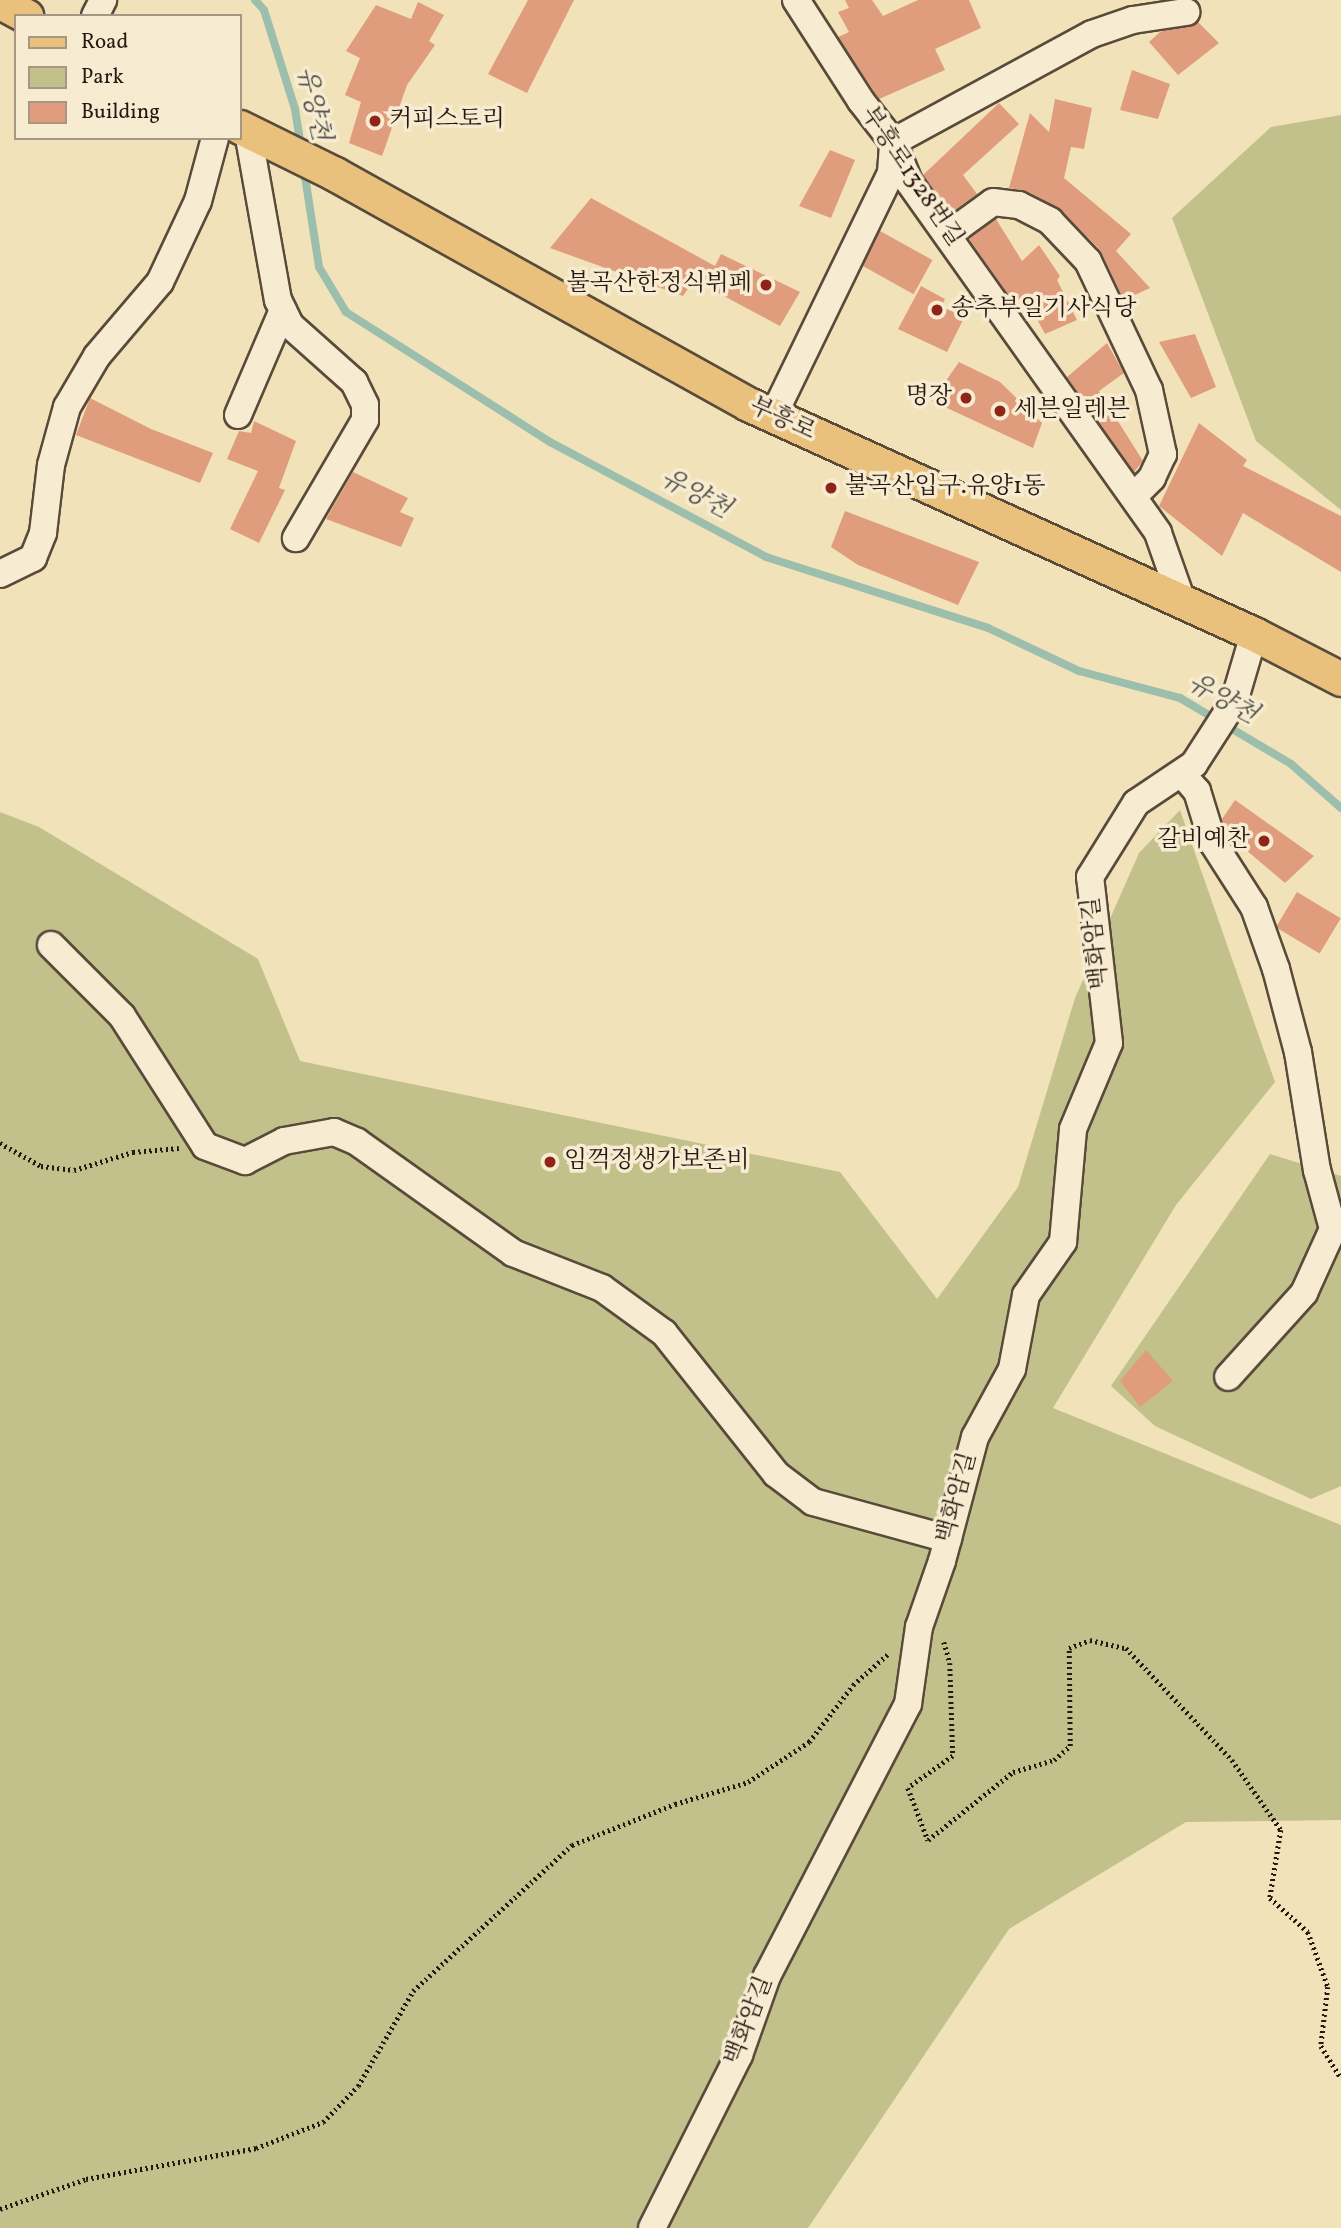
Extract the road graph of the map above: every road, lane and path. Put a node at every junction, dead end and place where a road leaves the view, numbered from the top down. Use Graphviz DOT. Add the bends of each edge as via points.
graph roads {
  1 [pos="796,0"];
  2 [pos="0,2"];
  3 [pos="1186,12"];
  4 [pos="22,14"];
  5 [pos="252,134"];
  6 [pos="214,140"];
  7 [pos="893,142"];
  8 [pos="948,234"];
  9 [pos="283,310"];
  10 [pos="238,415"];
  11 [pos="773,416"];
  12 [pos="1134,496"];
  13 [pos="296,538"];
  14 [pos="0,574"];
  15 [pos="1182,601"];
  16 [pos="1254,634"];
  17 [pos="1334,668"];
  18 [pos="1188,769"];
  19 [pos="51,944"];
  20 [pos="0,1143"];
  21 [pos="205,1146"];
  22 [pos="1228,1377"];
  23 [pos="948,1538"];
  24 [pos="919,1627"];
  25 [pos="1341,2078"];
  26 [pos="0,2209"];
  27 [pos="652,2228"];
  1 -- 7 [label="street, 부흥로1328번길"];
  2 -- 4 [label="main road"];
  3 -- 7 [label="street" via="1133,20 1092,34"];
  5 -- 9 [label="street"];
  5 -- 11 [label="main road, 부흥로" via="335,174 597,324"];
  6 -- 14 [label="street" via="198,201 160,282 97,356 67,407 51,466 43,533 33,558"];
  7 -- 8 [label="street, 부흥로1328번길" via="909,183"];
  7 -- 11 [label="street" via="891,173"];
  8 -- 12 [label="street, 부흥로1328번길"];
  8 -- 12 [label="street" via="993,202 1018,205 1050,221 1088,261 1149,390 1163,454 1152,478"];
  9 -- 10 [label="street"];
  9 -- 13 [label="street" via="290,325 354,382 365,405 365,420"];
  11 -- 15 [label="main road, 부흥로"];
  12 -- 15 [label="street, 부흥로1328번길" via="1158,533"];
  15 -- 16 [label="main road, 부흥로"];
  16 -- 17 [label="main road, 부흥로"];
  16 -- 18 [label="street" via="1234,702"];
  18 -- 22 [label="street" via="1213,843 1254,906 1276,969 1298,1052 1317,1170 1333,1229 1304,1293"];
  18 -- 23 [label="street, 백화암길" via="1136,803 1090,877 1109,1043 1073,1129 1063,1242 1026,1295 1012,1369 975,1437"];
  19 -- 21 [label="street" via="122,1016"];
  20 -- 21 [label="path" via="41,1166 74,1170 133,1152"];
  21 -- 23 [label="street" via="245,1161 296,1139 334,1132 357,1142 513,1253 602,1288 664,1333 776,1474 813,1502"];
  23 -- 24 [label="street, 백화암길"];
  24 -- 25 [label="path" via="938,1620 950,1664 953,1756 908,1788 928,1840 1013,1772 1054,1760 1070,1746 1069,1647 1090,1640 1126,1648 1232,1760 1282,1830 1269,1898 1308,1932 1328,1987 1321,2046"];
  24 -- 26 [label="path" via="853,1685 809,1742 748,1782 675,1804 572,1845 413,1991 358,2086 323,2122 256,2148 86,2179"];
  24 -- 27 [label="street, 백화암길" via="908,1704 767,1976 739,2055"];
}
